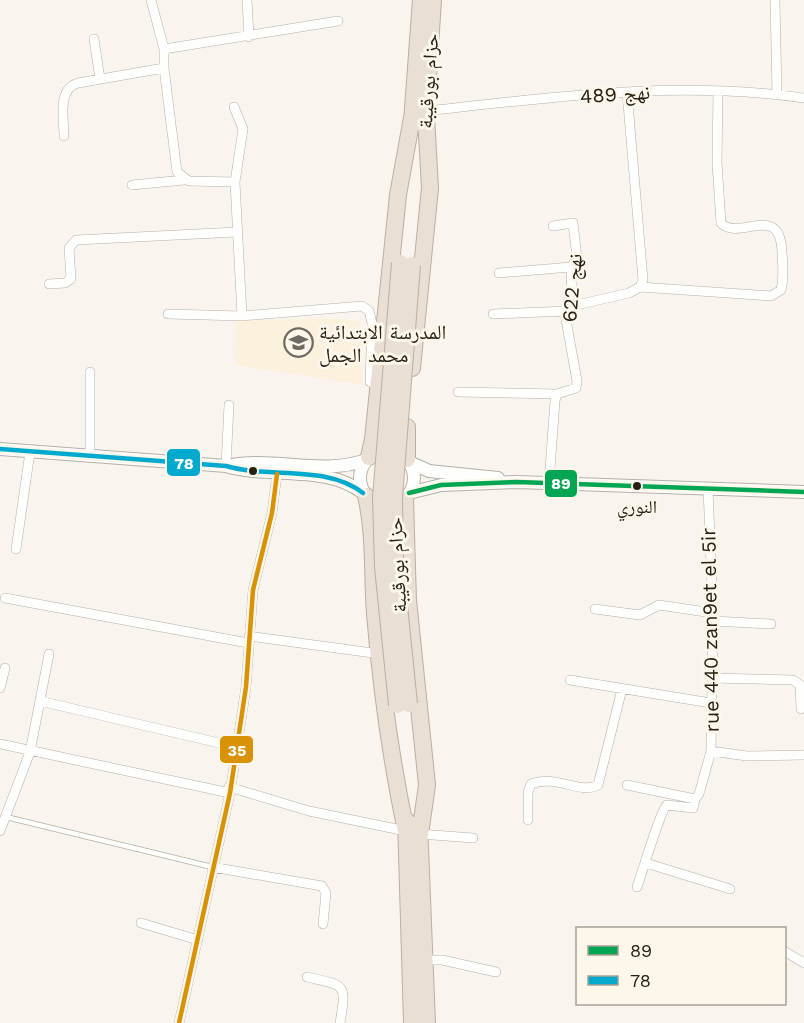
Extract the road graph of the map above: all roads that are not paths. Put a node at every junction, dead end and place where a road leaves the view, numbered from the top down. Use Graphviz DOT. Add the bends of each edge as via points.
graph roads {
  1 [pos="152,0"];
  2 [pos="247,0"];
  3 [pos="421,0"];
  4 [pos="433,0"];
  5 [pos="775,0"];
  6 [pos="338,21"];
  7 [pos="249,37"];
  8 [pos="94,39"];
  9 [pos="164,49"];
  10 [pos="164,68"];
  11 [pos="100,79"];
  12 [pos="627,92"];
  13 [pos="718,92"];
  14 [pos="777,94"];
  15 [pos="804,98"];
  16 [pos="234,107"];
  17 [pos="422,113"];
  18 [pos="64,136"];
  19 [pos="184,180"];
  20 [pos="235,182"];
  21 [pos="132,185"];
  22 [pos="553,226"];
  23 [pos="237,232"];
  24 [pos="571,267"];
  25 [pos="499,273"];
  26 [pos="49,284"];
  27 [pos="640,287"];
  28 [pos="569,309"];
  29 [pos="168,314"];
  30 [pos="493,314"];
  31 [pos="242,316"];
  32 [pos="90,372"];
  33 [pos="379,386"];
  34 [pos="458,392"];
  35 [pos="557,394"];
  36 [pos="229,405"];
  37 [pos="0,449"];
  38 [pos="30,453"];
  39 [pos="90,457"];
  40 [pos="368,459"];
  41 [pos="408,460"];
  42 [pos="226,466"];
  43 [pos="277,474"];
  44 [pos="517,482"];
  45 [pos="549,482"];
  46 [pos="708,488"];
  47 [pos="804,492"];
  48 [pos="365,494"];
  49 [pos="407,496"];
  50 [pos="16,549"];
  51 [pos="5,598"];
  52 [pos="595,609"];
  53 [pos="713,617"];
  54 [pos="771,624"];
  55 [pos="249,639"];
  56 [pos="49,654"];
  57 [pos="380,654"];
  58 [pos="5,668"];
  59 [pos="712,678"];
  60 [pos="570,680"];
  61 [pos="0,688"];
  62 [pos="622,688"];
  63 [pos="40,700"];
  64 [pos="711,703"];
  65 [pos="801,709"];
  66 [pos="0,744"];
  67 [pos="236,747"];
  68 [pos="711,751"];
  69 [pos="30,752"];
  70 [pos="804,755"];
  71 [pos="627,784"];
  72 [pos="229,790"];
  73 [pos="695,799"];
  74 [pos="6,817"];
  75 [pos="528,820"];
  76 [pos="0,831"];
  77 [pos="413,833"];
  78 [pos="473,838"];
  79 [pos="646,863"];
  80 [pos="212,867"];
  81 [pos="637,887"];
  82 [pos="730,889"];
  83 [pos="141,923"];
  84 [pos="323,924"];
  85 [pos="198,940"];
  86 [pos="786,952"];
  87 [pos="425,960"];
  88 [pos="804,963"];
  89 [pos="496,972"];
  90 [pos="307,977"];
  91 [pos="179,1023"];
  92 [pos="340,1023"];
  93 [pos="412,1023"];
  94 [pos="427,1023"];
  1 -- 9 [label="street"];
  2 -- 7 [label="street"];
  3 -- 17 [label="highway, حزام بورقيبة"];
  4 -- 17 [label="highway, حزام بورقيبة"];
  5 -- 14 [label="street"];
  6 -- 7 [label="street"];
  7 -- 9 [label="street"];
  8 -- 11 [label="street"];
  9 -- 10 [label="street"];
  10 -- 11 [label="street"];
  10 -- 19 [label="street" via="177,172"];
  11 -- 18 [label="street" via="72,84 65,91"];
  12 -- 13 [label="street, نهج 489"];
  12 -- 17 [label="street, نهج 489"];
  12 -- 27 [label="street" via="643,280"];
  13 -- 14 [label="street, نهج 489"];
  13 -- 27 [label="street" via="721,223 729,228 761,225 777,231 782,240 781,290 771,296"];
  14 -- 15 [label="street, نهج 489"];
  16 -- 20 [label="street" via="243,129"];
  17 -- 33 [label="highway" via="399,195"];
  17 -- 41 [label="highway" via="430,188"];
  17 -- 77 [label="highway, حزام بورقيبة, bridge" via="406,264 394,497"];
  19 -- 20 [label="street"];
  19 -- 21 [label="street"];
  20 -- 23 [label="street"];
  22 -- 24 [label="street, نهج 622" via="573,223 577,258"];
  23 -- 26 [label="street" via="76,240 69,248 71,279"];
  23 -- 31 [label="street"];
  24 -- 25 [label="street"];
  24 -- 28 [label="street, نهج 622"];
  27 -- 28 [label="street"];
  28 -- 30 [label="street"];
  28 -- 35 [label="street, نهج 622" via="577,387"];
  29 -- 31 [label="street"];
  31 -- 33 [label="street" via="354,305 366,308 372,323 370,382"];
  32 -- 39 [label="street"];
  33 -- 40 [label="highway"];
  34 -- 35 [label="street"];
  35 -- 45 [label="street"];
  36 -- 42 [label="street"];
  37 -- 38 [label="main road"];
  38 -- 39 [label="main road"];
  38 -- 50 [label="street"];
  39 -- 42 [label="main road"];
  40 -- 41 [label="main road" via="389,450"];
  40 -- 42 [label="main road" via="342,466 247,462"];
  40 -- 48 [label="main road" via="359,476"];
  41 -- 44 [label="main road" via="429,471"];
  41 -- 49 [label="main road" via="414,482"];
  42 -- 43 [label="main road"];
  43 -- 48 [label="main road" via="345,481"];
  43 -- 55 [label="street" via="272,513 253,590"];
  44 -- 45 [label="main road"];
  44 -- 49 [label="main road" via="441,485"];
  45 -- 46 [label="main road"];
  46 -- 47 [label="main road"];
  46 -- 53 [label="street, rue 440 zan9et el 5ir"];
  48 -- 49 [label="main road" via="388,506"];
  48 -- 57 [label="highway" via="370,514"];
  49 -- 77 [label="highway" via="408,600 427,785"];
  51 -- 55 [label="street"];
  52 -- 53 [label="street" via="640,615 658,605"];
  53 -- 54 [label="street"];
  53 -- 59 [label="street, rue 440 zan9et el 5ir"];
  55 -- 57 [label="street"];
  55 -- 67 [label="street"];
  56 -- 63 [label="street"];
  57 -- 77 [label="highway" via="393,771"];
  58 -- 61 [label="street"];
  59 -- 64 [label="street, rue 440 zan9et el 5ir"];
  59 -- 65 [label="street" via="793,680 800,685"];
  60 -- 62 [label="street"];
  62 -- 64 [label="street"];
  62 -- 75 [label="street" via="598,785 585,788 554,780 531,784"];
  63 -- 67 [label="street"];
  63 -- 69 [label="street"];
  64 -- 68 [label="street, rue 440 zan9et el 5ir"];
  66 -- 69 [label="street"];
  67 -- 72 [label="street"];
  68 -- 70 [label="street, rue 440 zan9et el 5ir" via="747,756"];
  68 -- 73 [label="street"];
  69 -- 72 [label="street"];
  69 -- 74 [label="street"];
  71 -- 73 [label="street"];
  72 -- 77 [label="street"];
  72 -- 80 [label="street"];
  73 -- 79 [label="street" via="693,808 667,805 661,810"];
  74 -- 76 [label="street"];
  74 -- 80 [label="lane"];
  77 -- 78 [label="street"];
  77 -- 87 [label="highway, حزام بورقيبة"];
  77 -- 93 [label="highway, حزام بورقيبة"];
  79 -- 81 [label="street"];
  79 -- 82 [label="street"];
  80 -- 84 [label="street" via="322,886 327,893"];
  80 -- 85 [label="street"];
  83 -- 85 [label="street"];
  85 -- 91 [label="street"];
  86 -- 88 [label="street"];
  87 -- 89 [label="street"];
  87 -- 94 [label="highway, حزام بورقيبة"];
  90 -- 92 [label="street" via="343,989"];
}
